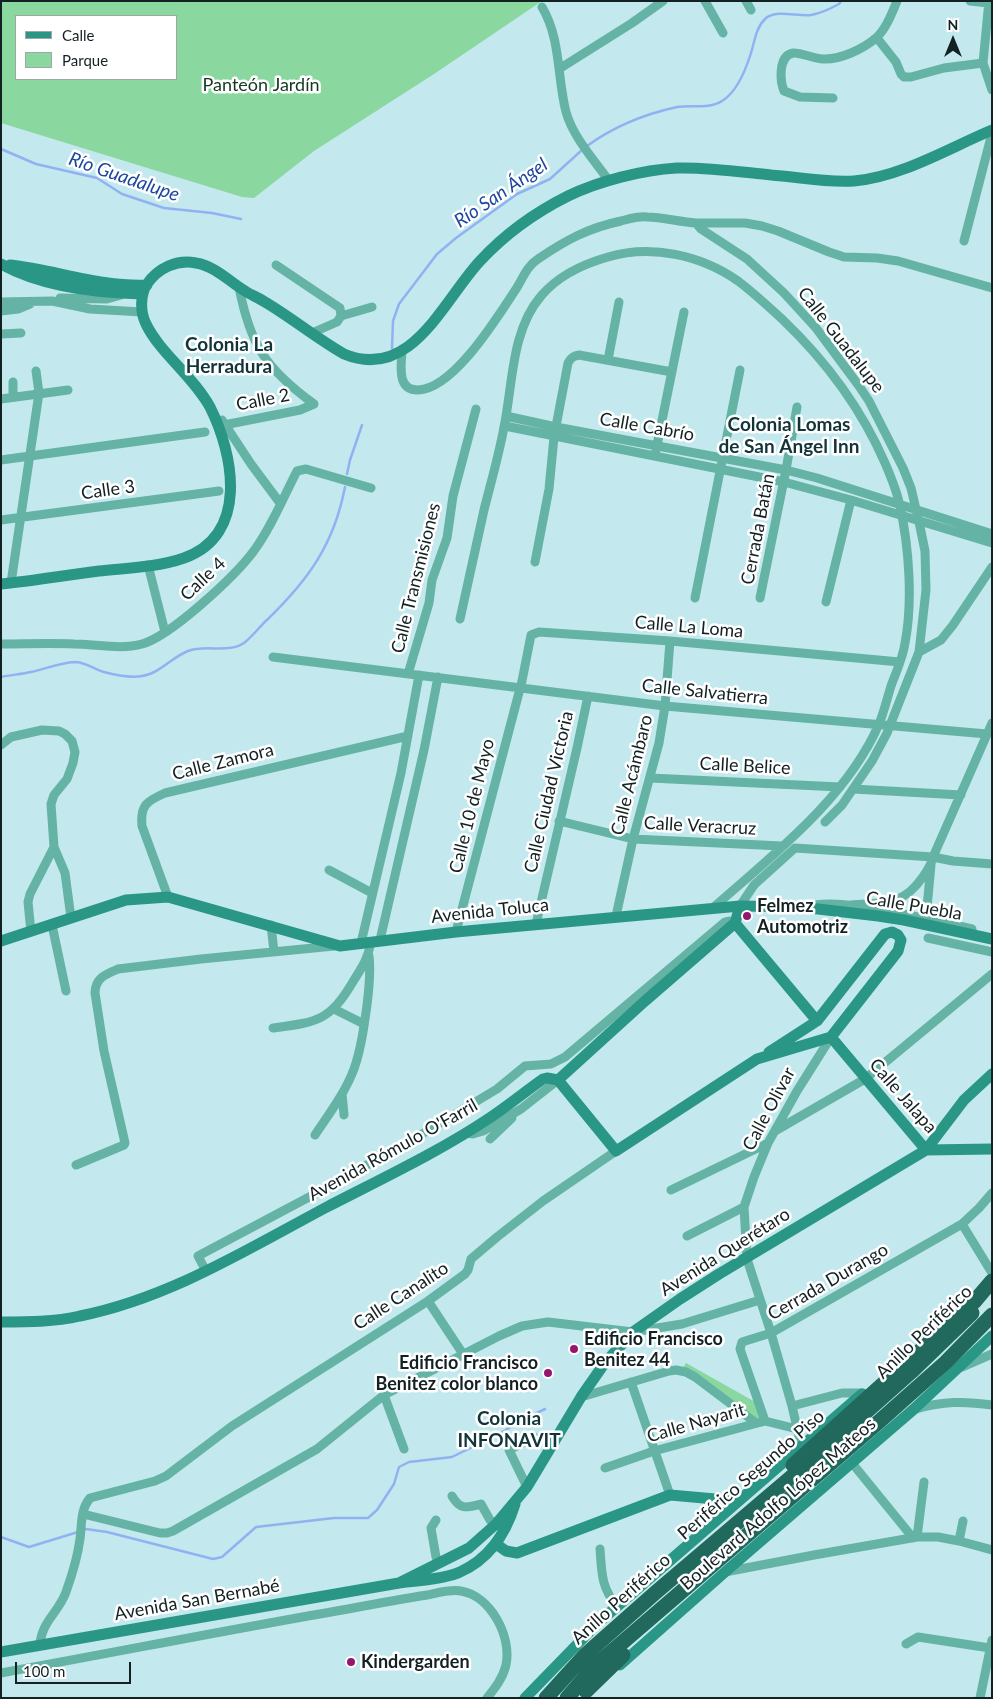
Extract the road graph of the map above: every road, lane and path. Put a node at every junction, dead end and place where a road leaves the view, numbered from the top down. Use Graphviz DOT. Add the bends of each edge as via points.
graph roads {
  1 [pos="663,1"];
  2 [pos="705,1"];
  3 [pos="746,1"];
  4 [pos="897,1"];
  5 [pos="970,1"];
  6 [pos="989,2"];
  7 [pos="751,10"];
  8 [pos="544,11"];
  9 [pos="723,33"];
  10 [pos="876,38"];
  11 [pos="983,62"];
  12 [pos="559,69"];
  13 [pos="992,90"];
  14 [pos="834,98"];
  15 [pos="991,130"];
  16 [pos="609,181"];
  17 [pos="696,223"];
  18 [pos="964,241"];
  19 [pos="2,264"];
  20 [pos="276,265"];
  21 [pos="239,287"];
  22 [pos="992,288"];
  23 [pos="145,289"];
  24 [pos="124,294"];
  25 [pos="52,301"];
  26 [pos="1,302"];
  27 [pos="32,302"];
  28 [pos="619,302"];
  29 [pos="372,308"];
  30 [pos="1,310"];
  31 [pos="142,312"];
  32 [pos="684,312"];
  33 [pos="341,316"];
  34 [pos="21,333"];
  35 [pos="312,333"];
  36 [pos="1,334"];
  37 [pos="402,352"];
  38 [pos="608,360"];
  39 [pos="740,370"];
  40 [pos="36,371"];
  41 [pos="672,372"];
  42 [pos="13,382"];
  43 [pos="68,390"];
  44 [pos="39,393"];
  45 [pos="13,397"];
  46 [pos="1,399"];
  47 [pos="210,407"];
  48 [pos="797,407"];
  49 [pos="476,409"];
  50 [pos="506,416"];
  51 [pos="224,425"];
  52 [pos="505,426"];
  53 [pos="556,427"];
  54 [pos="205,432"];
  55 [pos="554,437"];
  56 [pos="657,445"];
  57 [pos="30,456"];
  58 [pos="654,456"];
  59 [pos="723,458"];
  60 [pos="1,460"];
  61 [pos="721,468"];
  62 [pos="786,470"];
  63 [pos="784,482"];
  64 [pos="371,488"];
  65 [pos="219,491"];
  66 [pos="851,500"];
  67 [pos="280,503"];
  68 [pos="900,504"];
  69 [pos="917,511"];
  70 [pos="902,516"];
  71 [pos="20,518"];
  72 [pos="1,520"];
  73 [pos="920,522"];
  74 [pos="992,534"];
  75 [pos="992,543"];
  76 [pos="535,562"];
  77 [pos="148,565"];
  78 [pos="992,567"];
  79 [pos="6,583"];
  80 [pos="695,598"];
  81 [pos="760,598"];
  82 [pos="826,602"];
  83 [pos="460,618"];
  84 [pos="165,632"];
  85 [pos="670,641"];
  86 [pos="1,644"];
  87 [pos="919,652"];
  88 [pos="273,657"];
  89 [pos="900,662"];
  90 [pos="408,674"];
  91 [pos="419,675"];
  92 [pos="438,678"];
  93 [pos="519,688"];
  94 [pos="588,696"];
  95 [pos="665,706"];
  96 [pos="992,723"];
  97 [pos="878,725"];
  98 [pos="891,726"];
  99 [pos="987,734"];
  100 [pos="408,736"];
  101 [pos="1,745"];
  102 [pos="650,778"];
  103 [pos="840,787"];
  104 [pos="853,789"];
  105 [pos="961,795"];
  106 [pos="559,821"];
  107 [pos="825,822"];
  108 [pos="633,839"];
  109 [pos="782,846"];
  110 [pos="54,847"];
  111 [pos="932,861"];
  112 [pos="992,864"];
  113 [pos="328,870"];
  114 [pos="372,893"];
  115 [pos="168,897"];
  116 [pos="851,905"];
  117 [pos="740,906"];
  118 [pos="714,907"];
  119 [pos="801,908"];
  120 [pos="616,916"];
  121 [pos="71,918"];
  122 [pos="926,918"];
  123 [pos="735,923"];
  124 [pos="536,924"];
  125 [pos="52,925"];
  126 [pos="271,925"];
  127 [pos="31,932"];
  128 [pos="456,932"];
  129 [pos="992,934"];
  130 [pos="928,938"];
  131 [pos="992,939"];
  132 [pos="1,941"];
  133 [pos="371,942"];
  134 [pos="340,946"];
  135 [pos="274,952"];
  136 [pos="992,952"];
  137 [pos="369,956"];
  138 [pos="992,974"];
  139 [pos="66,991"];
  140 [pos="334,1009"];
  141 [pos="817,1021"];
  142 [pos="364,1024"];
  143 [pos="273,1028"];
  144 [pos="831,1037"];
  145 [pos="757,1060"];
  146 [pos="992,1074"];
  147 [pos="865,1079"];
  148 [pos="558,1080"];
  149 [pos="342,1094"];
  150 [pos="521,1109"];
  151 [pos="344,1114"];
  152 [pos="774,1131"];
  153 [pos="465,1132"];
  154 [pos="315,1135"];
  155 [pos="490,1139"];
  156 [pos="768,1143"];
  157 [pos="992,1149"];
  158 [pos="926,1150"];
  159 [pos="616,1151"];
  160 [pos="76,1165"];
  161 [pos="671,1190"];
  162 [pos="992,1193"];
  163 [pos="744,1207"];
  164 [pos="962,1224"];
  165 [pos="687,1236"];
  166 [pos="747,1259"];
  167 [pos="206,1271"];
  168 [pos="992,1273"];
  169 [pos="992,1281"];
  170 [pos="992,1292"];
  171 [pos="760,1300"];
  172 [pos="428,1301"];
  173 [pos="992,1315"];
  174 [pos="1,1322"];
  175 [pos="992,1326"];
  176 [pos="633,1332"];
  177 [pos="771,1333"];
  178 [pos="992,1336"];
  179 [pos="464,1354"];
  180 [pos="992,1354"];
  181 [pos="959,1368"];
  182 [pos="631,1382"];
  183 [pos="863,1393"];
  184 [pos="384,1395"];
  185 [pos="581,1397"];
  186 [pos="992,1405"];
  187 [pos="792,1406"];
  188 [pos="914,1409"];
  189 [pos="839,1413"];
  190 [pos="761,1422"];
  191 [pos="797,1429"];
  192 [pos="534,1437"];
  193 [pos="801,1445"];
  194 [pos="829,1445"];
  195 [pos="404,1449"];
  196 [pos="654,1451"];
  197 [pos="852,1463"];
  198 [pos="606,1468"];
  199 [pos="924,1482"];
  200 [pos="527,1487"];
  201 [pos="670,1495"];
  202 [pos="452,1496"];
  203 [pos="516,1500"];
  204 [pos="738,1501"];
  205 [pos="82,1518"];
  206 [pos="436,1520"];
  207 [pos="963,1521"];
  208 [pos="496,1524"];
  209 [pos="915,1538"];
  210 [pos="959,1541"];
  211 [pos="496,1544"];
  212 [pos="600,1549"];
  213 [pos="992,1550"];
  214 [pos="441,1563"];
  215 [pos="460,1572"];
  216 [pos="725,1572"];
  217 [pos="399,1583"];
  218 [pos="617,1607"];
  219 [pos="40,1644"];
  220 [pos="906,1644"];
  221 [pos="991,1644"];
  222 [pos="1,1652"];
  223 [pos="1,1673"];
  224 [pos="487,1698"];
  225 [pos="525,1698"];
  226 [pos="534,1698"];
  227 [pos="546,1698"];
  228 [pos="567,1698"];
  229 [pos="580,1698"];
  230 [pos="586,1698"];
  231 [pos="980,1698"];
  1 -- 12 [label="street"];
  2 -- 9 [label="street"];
  3 -- 7 [label="street"];
  4 -- 10 [label="street"];
  5 -- 6 [label="street"];
  6 -- 11 [label="street"];
  8 -- 12 [label="street" via="556,44"];
  10 -- 11 [label="street" via="904,77"];
  10 -- 14 [label="street" via="832,60 794,53 784,61 781,72 784,91 800,97"];
  11 -- 13 [label="street"];
  12 -- 16 [label="street" via="567,114 582,144"];
  15 -- 16 [label="main road" via="907,167 854,181 678,168"];
  15 -- 18 [label="street"];
  16 -- 37 [label="main road" via="540,210 506,236 480,262 423,334"];
  17 -- 22 [label="street" via="762,226 844,257 898,262"];
  17 -- 37 [label="street" via="644,217 599,226 536,260 477,345 459,366 431,387 417,390 405,386"];
  17 -- 69 [label="street, Calle Guadalupe" via="747,259 816,328 869,401 911,488"];
  19 -- 23 [label="main road"];
  19 -- 24 [label="main road" via="37,279"];
  20 -- 33 [label="street" via="340,308"];
  21 -- 23 [label="main road" via="206,266 181,262 165,268"];
  21 -- 35 [label="main road"];
  21 -- 51 [label="street, Calle 2" via="247,322 262,356 282,379 314,404 300,410"];
  23 -- 24 [label="main road"];
  23 -- 31 [label="main road"];
  24 -- 25 [label="street" via="107,299 60,298"];
  25 -- 27 [label="street"];
  25 -- 31 [label="street" via="90,309"];
  26 -- 27 [label="street"];
  27 -- 30 [label="street" via="18,309"];
  28 -- 38 [label="street"];
  29 -- 33 [label="street"];
  31 -- 47 [label="main road" via="149,329"];
  32 -- 41 [label="street"];
  33 -- 35 [label="street" via="337,322"];
  34 -- 36 [label="street"];
  35 -- 37 [label="main road" via="354,358 369,361"];
  38 -- 41 [label="street"];
  38 -- 53 [label="street" via="579,355 568,363"];
  39 -- 59 [label="street"];
  40 -- 44 [label="street"];
  41 -- 56 [label="street"];
  42 -- 45 [label="street"];
  43 -- 44 [label="street"];
  44 -- 45 [label="street"];
  44 -- 57 [label="street"];
  45 -- 46 [label="street"];
  47 -- 51 [label="street"];
  47 -- 77 [label="main road" via="220,430 230,475 231,496 224,524 200,550 185,558"];
  48 -- 62 [label="street, Cerrada Batán"];
  49 -- 90 [label="street, Calle Transmisiones" via="453,496 447,538 432,580 430,603"];
  50 -- 52 [label="street"];
  50 -- 53 [label="street, Calle Cabrío"];
  50 -- 68 [label="street" via="522,333 530,310 550,287 589,262 617,254 642,251 679,255 707,264 738,281 805,341 843,388 870,431"];
  51 -- 67 [label="street"];
  52 -- 55 [label="street, Calle Cabrío"];
  52 -- 83 [label="street"];
  53 -- 55 [label="street"];
  53 -- 56 [label="street, Calle Cabrío"];
  54 -- 57 [label="street"];
  55 -- 58 [label="street, Calle Cabrío"];
  55 -- 76 [label="street" via="549,489"];
  56 -- 58 [label="street"];
  56 -- 59 [label="street, Calle Cabrío"];
  57 -- 60 [label="street"];
  57 -- 71 [label="street"];
  58 -- 61 [label="street, Calle Cabrío"];
  59 -- 61 [label="street"];
  59 -- 62 [label="street, Calle Cabrío"];
  61 -- 63 [label="street, Calle Cabrío"];
  61 -- 80 [label="street"];
  62 -- 63 [label="street, Cerrada Batán"];
  62 -- 68 [label="street, Calle Cabrío"];
  63 -- 66 [label="street, Calle Cabrío"];
  63 -- 81 [label="street, Cerrada Batán"];
  64 -- 67 [label="street, Calle 4" via="301,469"];
  65 -- 71 [label="street, Calle 3"];
  66 -- 70 [label="street, Calle Cabrío"];
  66 -- 82 [label="street"];
  67 -- 84 [label="street, Calle 4" via="258,545 243,564"];
  68 -- 69 [label="street, Calle Cabrío"];
  68 -- 70 [label="street"];
  69 -- 73 [label="street, Calle Guadalupe"];
  69 -- 74 [label="street, Calle Cabrío"];
  70 -- 73 [label="street, Calle Cabrío"];
  70 -- 89 [label="street" via="909,593 907,631"];
  71 -- 72 [label="street, Calle 3"];
  71 -- 79 [label="street"];
  73 -- 75 [label="street, Calle Cabrío"];
  73 -- 87 [label="street, Calle Guadalupe" via="926,590"];
  77 -- 79 [label="main road"];
  77 -- 84 [label="street"];
  78 -- 87 [label="street" via="941,640"];
  84 -- 86 [label="street, Calle 4" via="142,644 121,646"];
  85 -- 89 [label="street, Calle La Loma"];
  85 -- 93 [label="street, Calle La Loma" via="534,633"];
  85 -- 95 [label="street, Calle Acámbaro"];
  87 -- 98 [label="street, Calle Guadalupe"];
  88 -- 90 [label="street"];
  89 -- 97 [label="street"];
  90 -- 91 [label="street, Calle Transmisiones"];
  91 -- 92 [label="street, Calle Salvatierra"];
  91 -- 100 [label="street, Calle Transmisiones"];
  92 -- 93 [label="street, Calle Salvatierra"];
  92 -- 133 [label="street" via="424,750"];
  93 -- 94 [label="street, Calle Salvatierra"];
  93 -- 128 [label="street, Calle 10 de Mayo"];
  94 -- 95 [label="street, Calle Salvatierra"];
  94 -- 106 [label="street, Calle Ciudad Victoria"];
  95 -- 97 [label="street, Calle Salvatierra"];
  95 -- 102 [label="street, Calle Acámbaro"];
  96 -- 99 [label="street"];
  97 -- 98 [label="street, Calle Salvatierra"];
  97 -- 103 [label="street"];
  98 -- 99 [label="street, Calle Salvatierra"];
  98 -- 104 [label="street, Calle Guadalupe"];
  99 -- 105 [label="street"];
  100 -- 114 [label="street, Calle Transmisiones"];
  100 -- 115 [label="street, Calle Zamora" via="165,793 149,800 141,815 142,826"];
  101 -- 110 [label="street" via="11,738 42,730 59,731 72,741 73,763 51,804"];
  102 -- 103 [label="street, Calle Belice"];
  102 -- 108 [label="street, Calle Acámbaro"];
  103 -- 109 [label="street"];
  104 -- 105 [label="street"];
  104 -- 107 [label="street, Calle Guadalupe"];
  105 -- 111 [label="street"];
  106 -- 108 [label="street, Calle Veracruz"];
  106 -- 124 [label="street, Calle Ciudad Victoria"];
  108 -- 109 [label="street, Calle Veracruz"];
  108 -- 120 [label="street, Calle Acámbaro"];
  109 -- 118 [label="street"];
  110 -- 121 [label="street" via="65,873"];
  110 -- 127 [label="street" via="30,894"];
  111 -- 112 [label="street"];
  111 -- 116 [label="street" via="915,888 905,897"];
  111 -- 117 [label="street" via="795,848 754,885"];
  111 -- 122 [label="street"];
  113 -- 114 [label="street"];
  114 -- 133 [label="street, Calle Transmisiones"];
  115 -- 121 [label="main road, Avenida Toluca" via="126,900"];
  115 -- 126 [label="main road, Avenida Toluca"];
  116 -- 119 [label="street, Avenida Toluca"];
  116 -- 122 [label="street, Avenida Toluca"];
  117 -- 118 [label="main road, Avenida Toluca"];
  117 -- 119 [label="main road, Avenida Toluca"];
  117 -- 123 [label="main road"];
  118 -- 120 [label="main road, Avenida Toluca"];
  119 -- 131 [label="main road, Calle Puebla" via="904,920"];
  120 -- 124 [label="main road, Avenida Toluca"];
  121 -- 125 [label="main road, Avenida Toluca"];
  122 -- 129 [label="street, Avenida Toluca"];
  123 -- 141 [label="main road"];
  123 -- 148 [label="main road"];
  123 -- 167 [label="street, Avenida Rómulo O'Farril" via="725,922 566,1057 551,1064 525,1066 497,1089 422,1134 198,1256"];
  124 -- 128 [label="main road, Avenida Toluca"];
  125 -- 127 [label="main road, Avenida Toluca"];
  125 -- 139 [label="street"];
  126 -- 134 [label="main road, Avenida Toluca"];
  126 -- 135 [label="street"];
  127 -- 132 [label="main road, Avenida Toluca"];
  128 -- 133 [label="main road, Avenida Toluca"];
  130 -- 136 [label="street"];
  133 -- 134 [label="main road, Avenida Toluca"];
  133 -- 137 [label="street"];
  134 -- 135 [label="street"];
  135 -- 160 [label="street" via="118,969 99,979 95,992 104,1051 125,1143"];
  137 -- 140 [label="street"];
  137 -- 142 [label="street"];
  138 -- 147 [label="street"];
  140 -- 142 [label="street"];
  140 -- 143 [label="street" via="311,1022"];
  141 -- 144 [label="main road, Calle Olivar" via="885,934 892,932 898,935 901,940 898,951"];
  141 -- 145 [label="main road, Calle Canalito"];
  142 -- 149 [label="street" via="354,1069"];
  144 -- 145 [label="main road, Calle Canalito"];
  144 -- 147 [label="main road, Calle Jalapa"];
  144 -- 152 [label="street, Calle Olivar"];
  145 -- 159 [label="main road, Calle Canalito"];
  146 -- 158 [label="main road, Avenida Querétaro" via="964,1100"];
  147 -- 152 [label="street"];
  147 -- 158 [label="main road, Calle Jalapa"];
  148 -- 150 [label="street"];
  148 -- 153 [label="main road, Avenida Rómulo O'Farril" via="543,1079"];
  148 -- 159 [label="main road"];
  149 -- 151 [label="street"];
  149 -- 154 [label="street"];
  150 -- 153 [label="street" via="484,1131"];
  150 -- 155 [label="street"];
  152 -- 156 [label="street, Calle Olivar"];
  153 -- 167 [label="main road, Avenida Rómulo O'Farril"];
  156 -- 161 [label="street"];
  156 -- 163 [label="street, Calle Olivar"];
  157 -- 158 [label="main road, Calle Jalapa"];
  158 -- 166 [label="main road, Avenida Querétaro"];
  159 -- 172 [label="street, Calle Canalito" via="497,1237 473,1257 466,1274"];
  162 -- 164 [label="street, Cerrada Durango"];
  163 -- 165 [label="street"];
  163 -- 166 [label="street, Calle Olivar"];
  164 -- 168 [label="street"];
  164 -- 177 [label="street, Cerrada Durango"];
  166 -- 171 [label="street, Calle Olivar"];
  166 -- 176 [label="main road, Avenida Querétaro"];
  167 -- 174 [label="main road, Avenida Rómulo O'Farril" via="158,1293 79,1317"];
  168 -- 183 [label="main road, Boulevard Adolfo López Mateos" via="938,1327"];
  169 -- 226 [label="highway, Periférico Segundo Piso, bridge" via="974,1302 793,1465 633,1602"];
  170 -- 194 [label="highway, Anillo Periférico" via="911,1372"];
  171 -- 176 [label="street" via="682,1324"];
  171 -- 177 [label="street, Calle Olivar"];
  172 -- 179 [label="street"];
  172 -- 205 [label="street, Calle Canalito" via="232,1426 166,1476 90,1498"];
  173 -- 228 [label="highway, Anillo Periférico" via="882,1420 595,1666"];
  175 -- 229 [label="highway" via="886,1426 717,1570 602,1674"];
  176 -- 179 [label="street" via="548,1322 522,1326"];
  176 -- 185 [label="main road, Avenida Querétaro" via="604,1364"];
  177 -- 187 [label="street, Calle Olivar"];
  177 -- 190 [label="street, Cerrada Durango" via="740,1345"];
  178 -- 181 [label="main road, Boulevard Adolfo López Mateos"];
  179 -- 184 [label="street"];
  180 -- 181 [label="street"];
  181 -- 188 [label="main road, Boulevard Adolfo López Mateos"];
  182 -- 185 [label="street"];
  182 -- 190 [label="street" via="669,1371 686,1372"];
  182 -- 196 [label="street"];
  183 -- 187 [label="street" via="842,1393"];
  183 -- 189 [label="main road, Boulevard Adolfo López Mateos"];
  184 -- 195 [label="street"];
  184 -- 205 [label="street" via="317,1449 173,1531 160,1533"];
  185 -- 200 [label="main road, Avenida Querétaro"];
  186 -- 188 [label="street" via="938,1402"];
  187 -- 191 [label="street, Calle Olivar"];
  188 -- 197 [label="main road, Boulevard Adolfo López Mateos"];
  189 -- 193 [label="main road, Boulevard Adolfo López Mateos"];
  189 -- 194 [label="highway"];
  190 -- 191 [label="street, Calle Nayarit"];
  190 -- 196 [label="street, Calle Nayarit"];
  191 -- 193 [label="street, Calle Olivar"];
  192 -- 200 [label="street" via="509,1450"];
  193 -- 204 [label="main road, Boulevard Adolfo López Mateos"];
  194 -- 227 [label="highway, Anillo Periférico" via="585,1655"];
  196 -- 198 [label="street, Calle Nayarit"];
  196 -- 201 [label="street"];
  197 -- 209 [label="street"];
  197 -- 216 [label="main road, Boulevard Adolfo López Mateos"];
  199 -- 209 [label="street"];
  200 -- 203 [label="main road, Avenida Querétaro"];
  201 -- 204 [label="main road"];
  201 -- 211 [label="main road" via="517,1552 506,1551"];
  202 -- 208 [label="street" via="462,1507 481,1504"];
  203 -- 208 [label="main road, Avenida Querétaro"];
  203 -- 211 [label="main road, Avenida Querétaro" via="510,1520"];
  204 -- 218 [label="main road, Boulevard Adolfo López Mateos"];
  205 -- 219 [label="street" via="66,1594 42,1631"];
  206 -- 214 [label="street" via="431,1528 436,1557"];
  207 -- 210 [label="street"];
  208 -- 214 [label="main road, Avenida Querétaro" via="469,1548"];
  209 -- 210 [label="street" via="938,1537"];
  209 -- 216 [label="street"];
  210 -- 213 [label="street"];
  211 -- 215 [label="main road, Avenida Querétaro"];
  212 -- 218 [label="street" via="605,1589"];
  214 -- 215 [label="main road"];
  214 -- 217 [label="main road, Avenida Querétaro"];
  215 -- 217 [label="main road, Avenida Querétaro"];
  216 -- 230 [label="main road, Boulevard Adolfo López Mateos"];
  217 -- 219 [label="main road, Avenida San Bernabé"];
  218 -- 225 [label="main road, Boulevard Adolfo López Mateos"];
  219 -- 222 [label="main road, Avenida San Bernabé"];
  220 -- 221 [label="street" via="918,1637"];
  221 -- 231 [label="street"];
  223 -- 224 [label="street" via="460,1591 487,1607 504,1635 507,1652 504,1672"];
}
